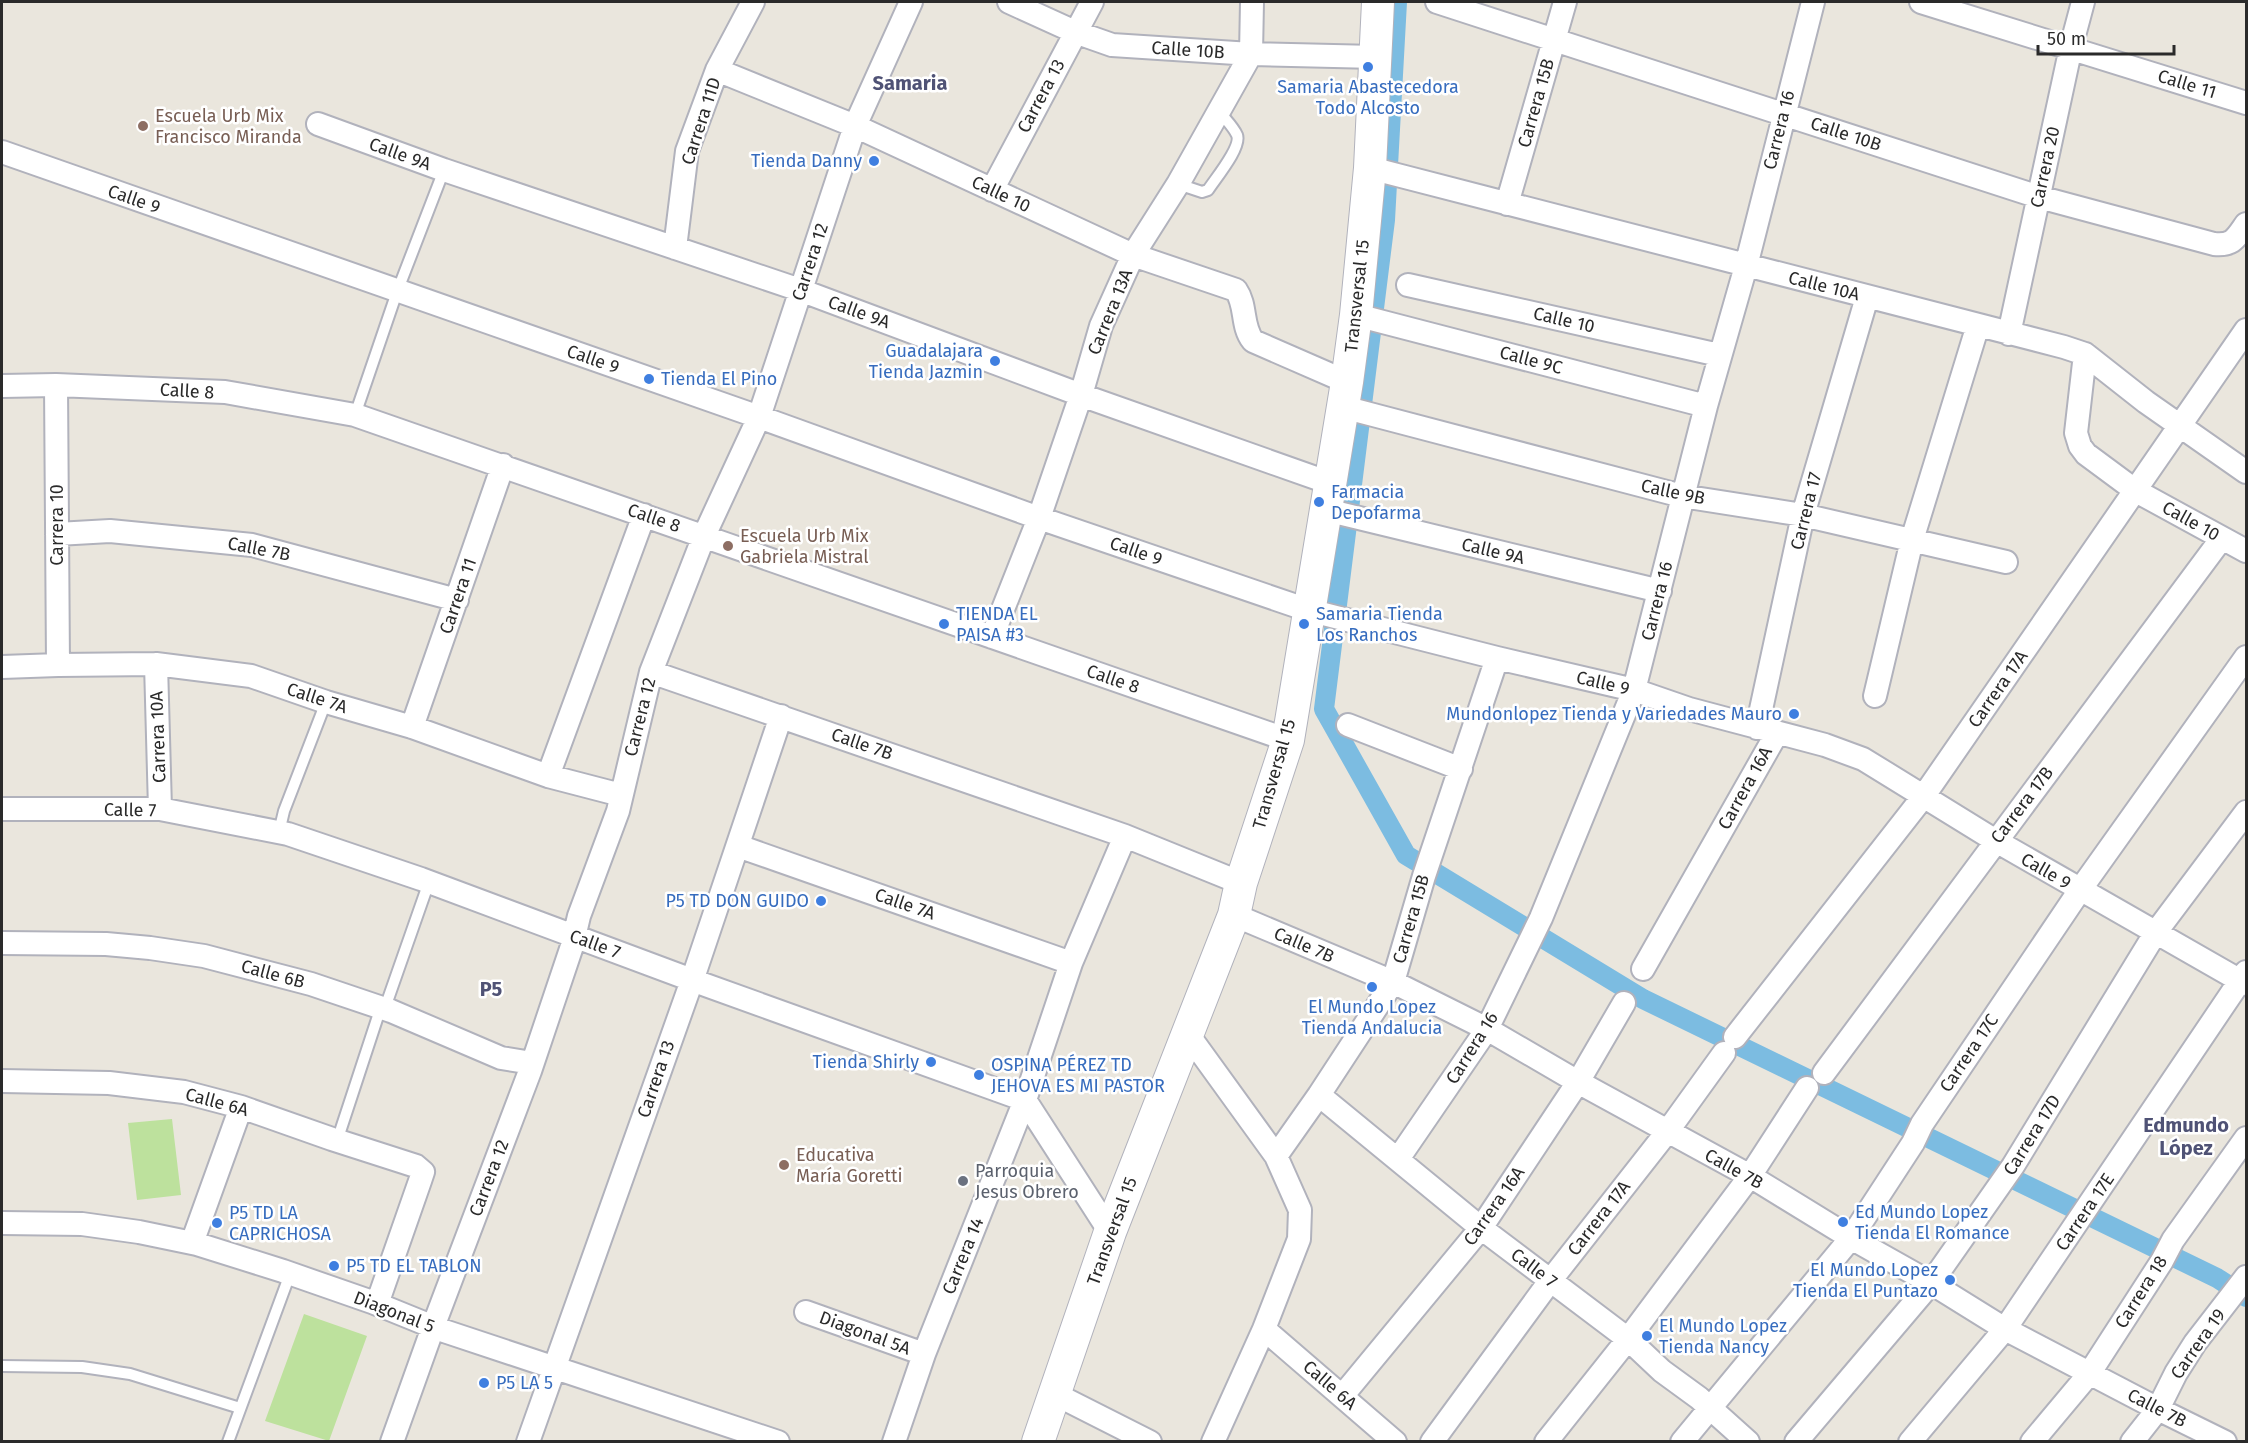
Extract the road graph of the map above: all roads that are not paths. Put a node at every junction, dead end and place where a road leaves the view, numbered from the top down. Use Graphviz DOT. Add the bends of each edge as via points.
graph roads {
  1 [pos="753,2"];
  2 [pos="911,2"];
  3 [pos="1009,2"];
  4 [pos="1092,2"];
  5 [pos="1252,2"];
  6 [pos="1378,2"];
  7 [pos="1437,2"];
  8 [pos="1565,2"];
  9 [pos="1813,2"];
  10 [pos="1921,2"];
  11 [pos="2083,2"];
  12 [pos="1075,32"];
  13 [pos="1554,39"];
  14 [pos="2071,48"];
  15 [pos="1251,54"];
  16 [pos="1376,57"];
  17 [pos="717,70"];
  18 [pos="2247,103"];
  19 [pos="1219,110"];
  20 [pos="1783,114"];
  21 [pos="318,124"];
  22 [pos="855,126"];
  23 [pos="2,152"];
  24 [pos="444,170"];
  25 [pos="1381,171"];
  26 [pos="1178,184"];
  27 [pos="992,190"];
  28 [pos="2039,197"];
  29 [pos="1507,204"];
  30 [pos="2247,224"];
  31 [pos="675,248"];
  32 [pos="1133,255"];
  33 [pos="1746,266"];
  34 [pos="1408,285"];
  35 [pos="800,290"];
  36 [pos="397,292"];
  37 [pos="1867,297"];
  38 [pos="1367,318"];
  39 [pos="1978,325"];
  40 [pos="2247,330"];
  41 [pos="2009,334"];
  42 [pos="1253,341"];
  43 [pos="2085,354"];
  44 [pos="1719,355"];
  45 [pos="56,385"];
  46 [pos="2,386"];
  47 [pos="1081,394"];
  48 [pos="1353,403"];
  49 [pos="1706,406"];
  50 [pos="355,414"];
  51 [pos="759,417"];
  52 [pos="2180,425"];
  53 [pos="503,465"];
  54 [pos="2247,472"];
  55 [pos="2136,491"];
  56 [pos="1682,496"];
  57 [pos="1332,502"];
  58 [pos="644,515"];
  59 [pos="1803,515"];
  60 [pos="1039,518"];
  61 [pos="57,534"];
  62 [pos="704,536"];
  63 [pos="2222,538"];
  64 [pos="1912,540"];
  65 [pos="2247,551"];
  66 [pos="2006,562"];
  67 [pos="1660,591"];
  68 [pos="457,600"];
  69 [pos="1315,612"];
  70 [pos="992,638"];
  71 [pos="2247,657"];
  72 [pos="1497,658"];
  73 [pos="156,664"];
  74 [pos="57,665"];
  75 [pos="2,668"];
  76 [pos="651,672"];
  77 [pos="1634,690"];
  78 [pos="1875,696"];
  79 [pos="326,702"];
  80 [pos="781,716"];
  81 [pos="1348,725"];
  82 [pos="412,728"];
  83 [pos="1767,730"];
  84 [pos="1288,740"];
  85 [pos="1461,769"];
  86 [pos="548,776"];
  87 [pos="621,795"];
  88 [pos="1923,797"];
  89 [pos="2,809"];
  90 [pos="160,809"];
  91 [pos="2247,812"];
  92 [pos="279,832"];
  93 [pos="1125,837"];
  94 [pos="1996,841"];
  95 [pos="738,846"];
  96 [pos="429,882"];
  97 [pos="1241,883"];
  98 [pos="2080,890"];
  99 [pos="1234,915"];
  100 [pos="2156,932"];
  101 [pos="575,936"];
  102 [pos="2,943"];
  103 [pos="1071,963"];
  104 [pos="1643,969"];
  105 [pos="2244,979"];
  106 [pos="691,980"];
  107 [pos="1393,982"];
  108 [pos="1624,1003"];
  109 [pos="384,1009"];
  110 [pos="1487,1029"];
  111 [pos="1187,1033"];
  112 [pos="532,1063"];
  113 [pos="1824,1073"];
  114 [pos="2,1081"];
  115 [pos="1578,1082"];
  116 [pos="1807,1088"];
  117 [pos="1319,1095"];
  118 [pos="1025,1100"];
  119 [pos="241,1107"];
  120 [pos="1667,1132"];
  121 [pos="2247,1138"];
  122 [pos="337,1141"];
  123 [pos="1276,1156"];
  124 [pos="1398,1159"];
  125 [pos="1750,1176"];
  126 [pos="2,1223"];
  127 [pos="1481,1228"];
  128 [pos="1110,1232"];
  129 [pos="1851,1238"];
  130 [pos="192,1243"];
  131 [pos="290,1274"];
  132 [pos="1550,1281"];
  133 [pos="1931,1283"];
  134 [pos="2240,1286"];
  135 [pos="377,1304"];
  136 [pos="806,1312"];
  137 [pos="433,1327"];
  138 [pos="1264,1329"];
  139 [pos="2005,1329"];
  140 [pos="1628,1339"];
  141 [pos="924,1354"];
  142 [pos="2,1366"];
  143 [pos="553,1368"];
  144 [pos="2089,1374"];
  145 [pos="1055,1394"];
  146 [pos="1343,1395"];
  147 [pos="240,1408"];
  148 [pos="1711,1409"];
  149 [pos="2158,1409"];
  150 [pos="228,1442"];
  151 [pos="392,1442"];
  152 [pos="528,1442"];
  153 [pos="778,1442"];
  154 [pos="894,1442"];
  155 [pos="1038,1442"];
  156 [pos="1150,1442"];
  157 [pos="1213,1442"];
  158 [pos="1395,1442"];
  159 [pos="1432,1442"];
  160 [pos="1546,1442"];
  161 [pos="1682,1442"];
  162 [pos="1748,1442"];
  163 [pos="1796,1442"];
  164 [pos="1910,1442"];
  165 [pos="2032,1442"];
  166 [pos="2132,1442"];
  167 [pos="2225,1442"];
  1 -- 17 [label="street, Carrera 11D"];
  2 -- 22 [label="street, Carrera 12"];
  3 -- 12 [label="street, Calle 10B"];
  4 -- 12 [label="street, Carrera 13"];
  5 -- 15 [label="street, Carrera 13A"];
  6 -- 16 [label="street, Transversal 15"];
  7 -- 13 [label="street, Calle 10B"];
  8 -- 13 [label="street, Carrera 15B"];
  9 -- 20 [label="street, Carrera 16"];
  10 -- 14 [label="street, Calle 11"];
  11 -- 14 [label="street, Carrera 20"];
  12 -- 15 [label="street, Calle 10B" via="1112,45"];
  12 -- 27 [label="street, Carrera 13"];
  13 -- 20 [label="street, Calle 10B"];
  13 -- 29 [label="street, Carrera 15B"];
  14 -- 18 [label="street, Calle 11"];
  14 -- 28 [label="street, Carrera 20"];
  15 -- 16 [label="street, Calle 10B"];
  15 -- 19 [label="street, Carrera 13A"];
  16 -- 25 [label="street, Transversal 15"];
  17 -- 22 [label="street, Calle 10"];
  17 -- 31 [label="street, Carrera 11D" via="687,151"];
  19 -- 26 [label="street, Carrera 13A"];
  19 -- 26 [label="lane" via="1237,135 1234,151 1208,190 1202,192"];
  20 -- 28 [label="street, Calle 10B"];
  20 -- 33 [label="street, Carrera 16"];
  21 -- 24 [label="street, Calle 9A"];
  22 -- 27 [label="street, Calle 10"];
  22 -- 35 [label="street, Carrera 12"];
  23 -- 36 [label="street, Calle 9"];
  24 -- 31 [label="street, Calle 9A"];
  24 -- 36 [label="lane"];
  25 -- 29 [label="street, Calle 10A"];
  25 -- 38 [label="street, Transversal 15"];
  26 -- 32 [label="street, Carrera 13A"];
  27 -- 32 [label="street, Calle 10"];
  28 -- 30 [label="street, Calle 10B" via="2224,245 2232,242"];
  28 -- 41 [label="street, Carrera 20"];
  29 -- 33 [label="street, Calle 10A"];
  31 -- 35 [label="street, Calle 9A"];
  32 -- 42 [label="street, Calle 10" via="1236,290 1241,297 1246,332"];
  32 -- 47 [label="street, Carrera 13A" via="1101,326"];
  33 -- 37 [label="street, Calle 10A"];
  33 -- 44 [label="street, Carrera 16"];
  34 -- 44 [label="street, Calle 10"];
  35 -- 47 [label="street, Calle 9A"];
  35 -- 51 [label="street, Carrera 12"];
  36 -- 50 [label="lane"];
  36 -- 51 [label="street, Calle 9"];
  37 -- 39 [label="street, Calle 10A"];
  37 -- 59 [label="street, Carrera 17"];
  38 -- 48 [label="street, Transversal 15"];
  38 -- 49 [label="street, Calle 9C"];
  39 -- 41 [label="street, Calle 10A"];
  39 -- 64 [label="street"];
  40 -- 52 [label="street, Carrera 17A"];
  41 -- 43 [label="street, Calle 10A"];
  42 -- 48 [label="street, Calle 9B"];
  43 -- 52 [label="street, Calle 10A"];
  43 -- 55 [label="street, Calle 10" via="2076,433 2080,446"];
  44 -- 49 [label="street, Carrera 16"];
  45 -- 46 [label="street, Calle 8"];
  45 -- 50 [label="street, Calle 8" via="225,392"];
  45 -- 61 [label="street, Carrera 10"];
  47 -- 57 [label="street, Calle 9A"];
  47 -- 60 [label="street, Carrera 13A"];
  48 -- 56 [label="street, Calle 9B"];
  48 -- 57 [label="street, Transversal 15"];
  49 -- 56 [label="street, Carrera 16"];
  50 -- 53 [label="street, Calle 8"];
  51 -- 60 [label="street, Calle 9"];
  51 -- 62 [label="street, Carrera 12"];
  52 -- 54 [label="street, Calle 10A"];
  52 -- 55 [label="street, Carrera 17A"];
  53 -- 58 [label="street, Calle 8"];
  53 -- 68 [label="street, Carrera 11"];
  55 -- 63 [label="street, Calle 10"];
  55 -- 88 [label="street, Carrera 17A"];
  56 -- 59 [label="street, Calle 9B"];
  56 -- 67 [label="street, Carrera 16"];
  57 -- 67 [label="street, Calle 9A" via="1363,520"];
  57 -- 69 [label="street, Transversal 15"];
  58 -- 62 [label="street, Calle 8"];
  58 -- 86 [label="street"];
  59 -- 64 [label="street, Calle 9B"];
  59 -- 83 [label="street, Carrera 17"];
  60 -- 69 [label="street, Calle 9"];
  60 -- 70 [label="street, Carrera 13A"];
  61 -- 68 [label="street, Calle 7B" via="110,531 252,545"];
  61 -- 74 [label="street, Carrera 10"];
  62 -- 70 [label="street, Calle 8"];
  62 -- 76 [label="street, Carrera 12"];
  63 -- 65 [label="street, Calle 10"];
  63 -- 94 [label="street, Carrera 17B"];
  64 -- 66 [label="street, Calle 9B"];
  64 -- 78 [label="street"];
  67 -- 77 [label="street, Carrera 16"];
  68 -- 82 [label="street, Carrera 11"];
  69 -- 72 [label="street, Calle 9"];
  69 -- 84 [label="street, Transversal 15"];
  70 -- 84 [label="street, Calle 8"];
  71 -- 98 [label="street, Carrera 17C"];
  72 -- 77 [label="street, Calle 9"];
  72 -- 85 [label="street, Carrera 15B"];
  73 -- 74 [label="street, Calle 7A"];
  73 -- 79 [label="street, Calle 7A" via="251,676"];
  73 -- 90 [label="street, Carrera 10A"];
  74 -- 75 [label="street, Calle 7A"];
  76 -- 80 [label="street, Calle 7B"];
  76 -- 87 [label="street, Carrera 12"];
  77 -- 83 [label="street, Calle 9"];
  77 -- 110 [label="street, Carrera 16" via="1541,918"];
  79 -- 82 [label="street, Calle 7A"];
  79 -- 92 [label="lane"];
  80 -- 93 [label="street, Calle 7B"];
  80 -- 95 [label="street, Carrera 13"];
  81 -- 85 [label="street"];
  82 -- 86 [label="street, Calle 7A"];
  83 -- 88 [label="street, Calle 9" via="1863,759"];
  83 -- 104 [label="street, Carrera 16A"];
  84 -- 97 [label="street, Transversal 15"];
  85 -- 107 [label="street, Carrera 15B" via="1426,868"];
  86 -- 87 [label="street, Calle 7A"];
  87 -- 101 [label="street, Carrera 12"];
  88 -- 94 [label="street, Calle 9"];
  88 -- 120 [label="street, Carrera 17A"];
  89 -- 90 [label="street, Calle 7"];
  90 -- 92 [label="street, Calle 7"];
  91 -- 100 [label="street, Carrera 17D"];
  92 -- 96 [label="street, Calle 7"];
  93 -- 97 [label="street, Calle 7B"];
  93 -- 103 [label="street, Carrera 14"];
  94 -- 98 [label="street, Calle 9"];
  94 -- 113 [label="street, Carrera 17B"];
  95 -- 103 [label="street, Calle 7A"];
  95 -- 106 [label="street, Carrera 13"];
  96 -- 101 [label="street, Calle 7"];
  96 -- 109 [label="lane"];
  97 -- 99 [label="street, Transversal 15"];
  98 -- 100 [label="street, Calle 9"];
  98 -- 129 [label="street, Carrera 17C"];
  99 -- 107 [label="street, Calle 7B"];
  99 -- 111 [label="street, Transversal 15"];
  100 -- 105 [label="street, Calle 9"];
  100 -- 133 [label="street, Carrera 17D" via="2009,1172"];
  101 -- 106 [label="street, Calle 7"];
  101 -- 112 [label="street, Carrera 12"];
  102 -- 109 [label="street, Calle 6B" via="106,944 204,956 311,984"];
  103 -- 118 [label="street, Carrera 14"];
  105 -- 139 [label="street, Carrera 17E"];
  106 -- 118 [label="street, Calle 7"];
  106 -- 143 [label="street, Carrera 13"];
  107 -- 110 [label="street, Calle 7B"];
  107 -- 117 [label="street, Carrera 15B"];
  108 -- 115 [label="street, Carrera 16A"];
  109 -- 112 [label="street, Calle 6B" via="501,1058"];
  109 -- 122 [label="lane" via="378,1016"];
  110 -- 115 [label="street, Calle 7B"];
  110 -- 124 [label="street, Carrera 16"];
  111 -- 123 [label="street"];
  111 -- 128 [label="street, Transversal 15"];
  112 -- 137 [label="street, Carrera 12"];
  114 -- 119 [label="street, Calle 6A" via="142,1085"];
  115 -- 120 [label="street, Calle 7B"];
  115 -- 127 [label="street, Carrera 16A"];
  116 -- 125 [label="street"];
  117 -- 123 [label="street, Carrera 15B"];
  117 -- 124 [label="street, Calle 7"];
  118 -- 128 [label="street"];
  118 -- 141 [label="street, Carrera 14"];
  119 -- 122 [label="street, Calle 6A"];
  119 -- 130 [label="street"];
  120 -- 125 [label="street, Calle 7B"];
  120 -- 132 [label="street, Carrera 17A"];
  121 -- 144 [label="street, Carrera 18" via="2173,1240"];
  122 -- 135 [label="street, Calle 6A" via="416,1166 423,1172"];
  123 -- 138 [label="street" via="1300,1210 1299,1239"];
  124 -- 127 [label="street, Calle 7"];
  125 -- 129 [label="street, Calle 7B"];
  125 -- 140 [label="street"];
  126 -- 130 [label="street, Diagonal 5" via="82,1224"];
  127 -- 132 [label="street, Calle 7"];
  127 -- 146 [label="street, Carrera 16A"];
  128 -- 145 [label="street, Transversal 15"];
  129 -- 133 [label="street, Calle 7B"];
  129 -- 148 [label="street, Carrera 17C"];
  130 -- 131 [label="street, Diagonal 5"];
  131 -- 135 [label="street, Diagonal 5"];
  131 -- 147 [label="lane"];
  132 -- 140 [label="street, Calle 7"];
  132 -- 159 [label="street, Carrera 17A"];
  133 -- 139 [label="street, Calle 7B"];
  133 -- 163 [label="street, Carrera 17D"];
  134 -- 149 [label="street, Carrera 19" via="2194,1343"];
  135 -- 137 [label="street, Diagonal 5"];
  136 -- 141 [label="street, Diagonal 5A"];
  137 -- 143 [label="street, Diagonal 5"];
  137 -- 151 [label="street, Carrera 12"];
  138 -- 146 [label="street, Calle 6A"];
  138 -- 157 [label="street"];
  139 -- 144 [label="street, Calle 7B"];
  139 -- 164 [label="street, Carrera 17E"];
  140 -- 148 [label="street, Calle 7"];
  140 -- 160 [label="street"];
  141 -- 154 [label="street, Carrera 14"];
  142 -- 147 [label="lane" via="82,1367 130,1374"];
  143 -- 152 [label="street, Carrera 13"];
  143 -- 153 [label="street, Diagonal 5"];
  144 -- 149 [label="street, Calle 7B"];
  144 -- 165 [label="street, Carrera 18"];
  145 -- 155 [label="street, Transversal 15"];
  145 -- 156 [label="street"];
  146 -- 158 [label="street, Calle 6A"];
  147 -- 150 [label="lane"];
  148 -- 161 [label="street, Carrera 17C"];
  148 -- 162 [label="street, Calle 7"];
  149 -- 166 [label="street, Carrera 19"];
  149 -- 167 [label="street, Calle 7B"];
}
